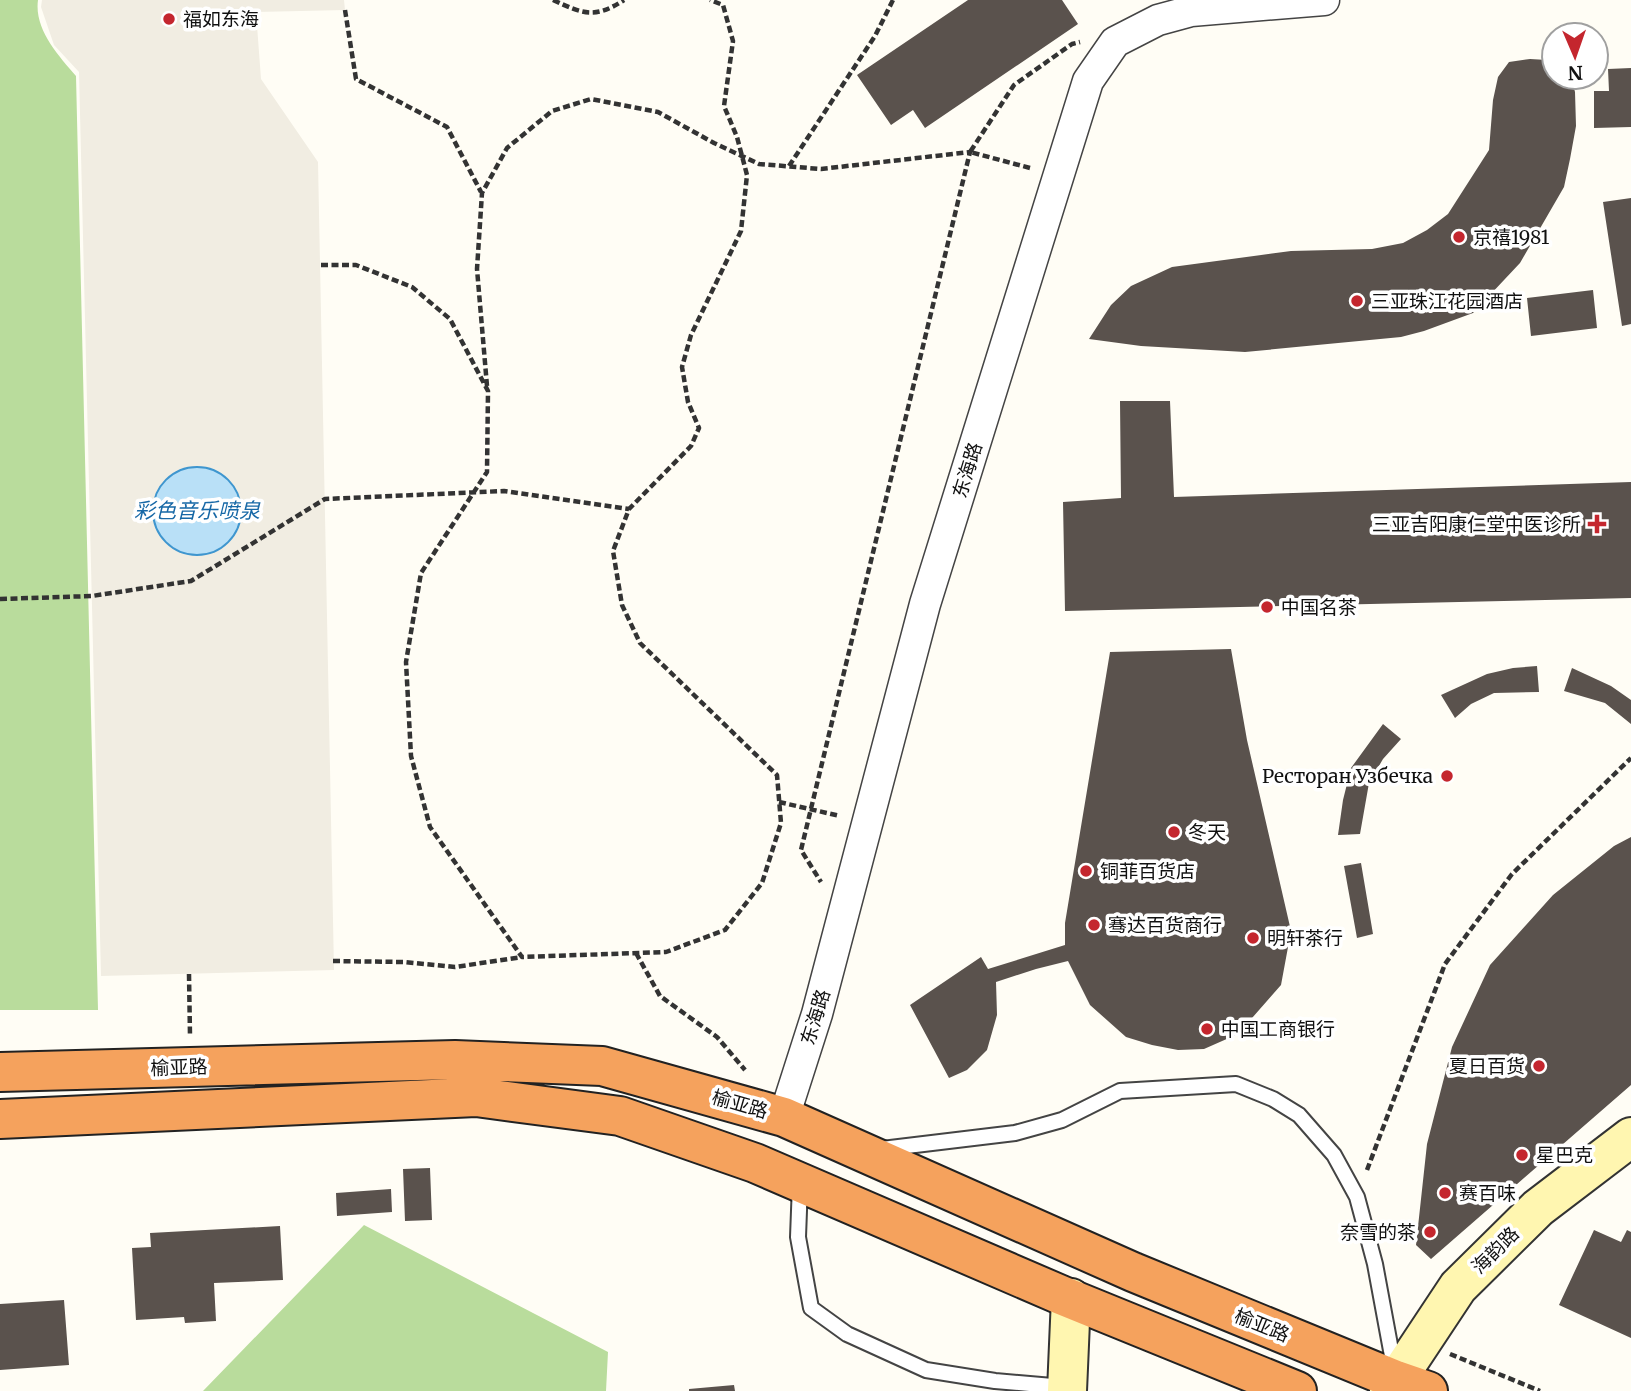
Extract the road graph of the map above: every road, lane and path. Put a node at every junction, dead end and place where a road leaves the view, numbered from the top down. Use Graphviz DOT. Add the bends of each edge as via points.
graph roads {
  1 [pos="553,0"];
  2 [pos="624,0"];
  3 [pos="710,0"];
  4 [pos="893,0"];
  5 [pos="1324,0"];
  6 [pos="345,10"];
  7 [pos="1084,41"];
  8 [pos="970,152"];
  9 [pos="742,156"];
  10 [pos="789,166"];
  11 [pos="1058,176"];
  12 [pos="482,193"];
  13 [pos="321,265"];
  14 [pos="488,391"];
  15 [pos="472,493"];
  16 [pos="629,509"];
  17 [pos="0,599"];
  18 [pos="1631,758"];
  19 [pos="779,802"];
  20 [pos="811,810"];
  21 [pos="868,822"];
  22 [pos="843,916"];
  23 [pos="636,953"];
  24 [pos="522,957"];
  25 [pos="334,961"];
  26 [pos="188,974"];
  27 [pos="191,1067"];
  28 [pos="0,1072"];
  29 [pos="751,1077"];
  30 [pos="784,1117"];
  31 [pos="0,1119"];
  32 [pos="1631,1137"];
  33 [pos="862,1152"];
  34 [pos="800,1182"];
  35 [pos="1357,1197"];
  36 [pos="1071,1298"];
  37 [pos="1421,1342"];
  38 [pos="1405,1387"];
  39 [pos="1067,1389"];
  40 [pos="1297,1391"];
  41 [pos="1540,1391"];
  1 -- 2 [label="path" via="580,13 608,10"];
  3 -- 9 [label="path" via="723,5 733,41 724,106"];
  4 -- 10 [label="path" via="875,36"];
  5 -- 11 [label="street, 东海路" via="1191,11 1158,20 1115,42 1088,81"];
  6 -- 12 [label="path" via="356,79 447,127"];
  7 -- 8 [label="path" via="1072,44 1014,85"];
  8 -- 10 [label="path" via="821,169"];
  8 -- 11 [label="path"];
  8 -- 20 [label="path"];
  9 -- 10 [label="path" via="759,164"];
  9 -- 12 [label="path" via="658,112 591,99 552,111 508,148"];
  9 -- 16 [label="path" via="747,175 741,231 691,335 682,367 699,428 691,446"];
  11 -- 21 [label="street, 东海路" via="925,604"];
  12 -- 14 [label="path" via="477,269"];
  13 -- 14 [label="path" via="356,265 412,287 450,319"];
  14 -- 15 [label="path" via="487,472"];
  15 -- 16 [label="path" via="504,491"];
  15 -- 17 [label="path" via="325,499 191,581 92,596"];
  15 -- 24 [label="path" via="421,573 406,662 411,756 430,827"];
  16 -- 19 [label="path" via="613,551 622,605 640,643 777,775"];
  18 -- 35 [label="path" via="1512,874 1445,964"];
  19 -- 20 [label="path"];
  19 -- 23 [label="path" via="780,823 762,883 726,930 666,952"];
  20 -- 21 [label="path"];
  20 -- 22 [label="path" via="801,850"];
  21 -- 22 [label="street, 东海路"];
  22 -- 30 [label="street, 东海路"];
  23 -- 24 [label="path"];
  23 -- 29 [label="path" via="660,996 717,1037"];
  24 -- 25 [label="path" via="455,967"];
  26 -- 27 [label="path"];
  27 -- 28 [label="highway, 榆亚路"];
  27 -- 30 [label="highway, 榆亚路" via="454,1060 602,1066"];
  30 -- 33 [label="highway, 榆亚路"];
  31 -- 34 [label="highway" via="476,1097 620,1116"];
  32 -- 37 [label="street, 海韵路" via="1538,1208 1458,1287"];
  33 -- 35 [label="lane" via="1016,1133 1062,1119 1121,1091 1236,1084 1299,1115 1334,1155"];
  33 -- 38 [label="highway, 榆亚路"];
  34 -- 36 [label="highway"];
  34 -- 39 [label="lane" via="798,1237 811,1308 846,1334 926,1370"];
  35 -- 38 [label="lane"];
  36 -- 39 [label="street"];
  36 -- 40 [label="highway"];
  37 -- 38 [label="street, 海韵路"];
  37 -- 41 [label="path"];
}
